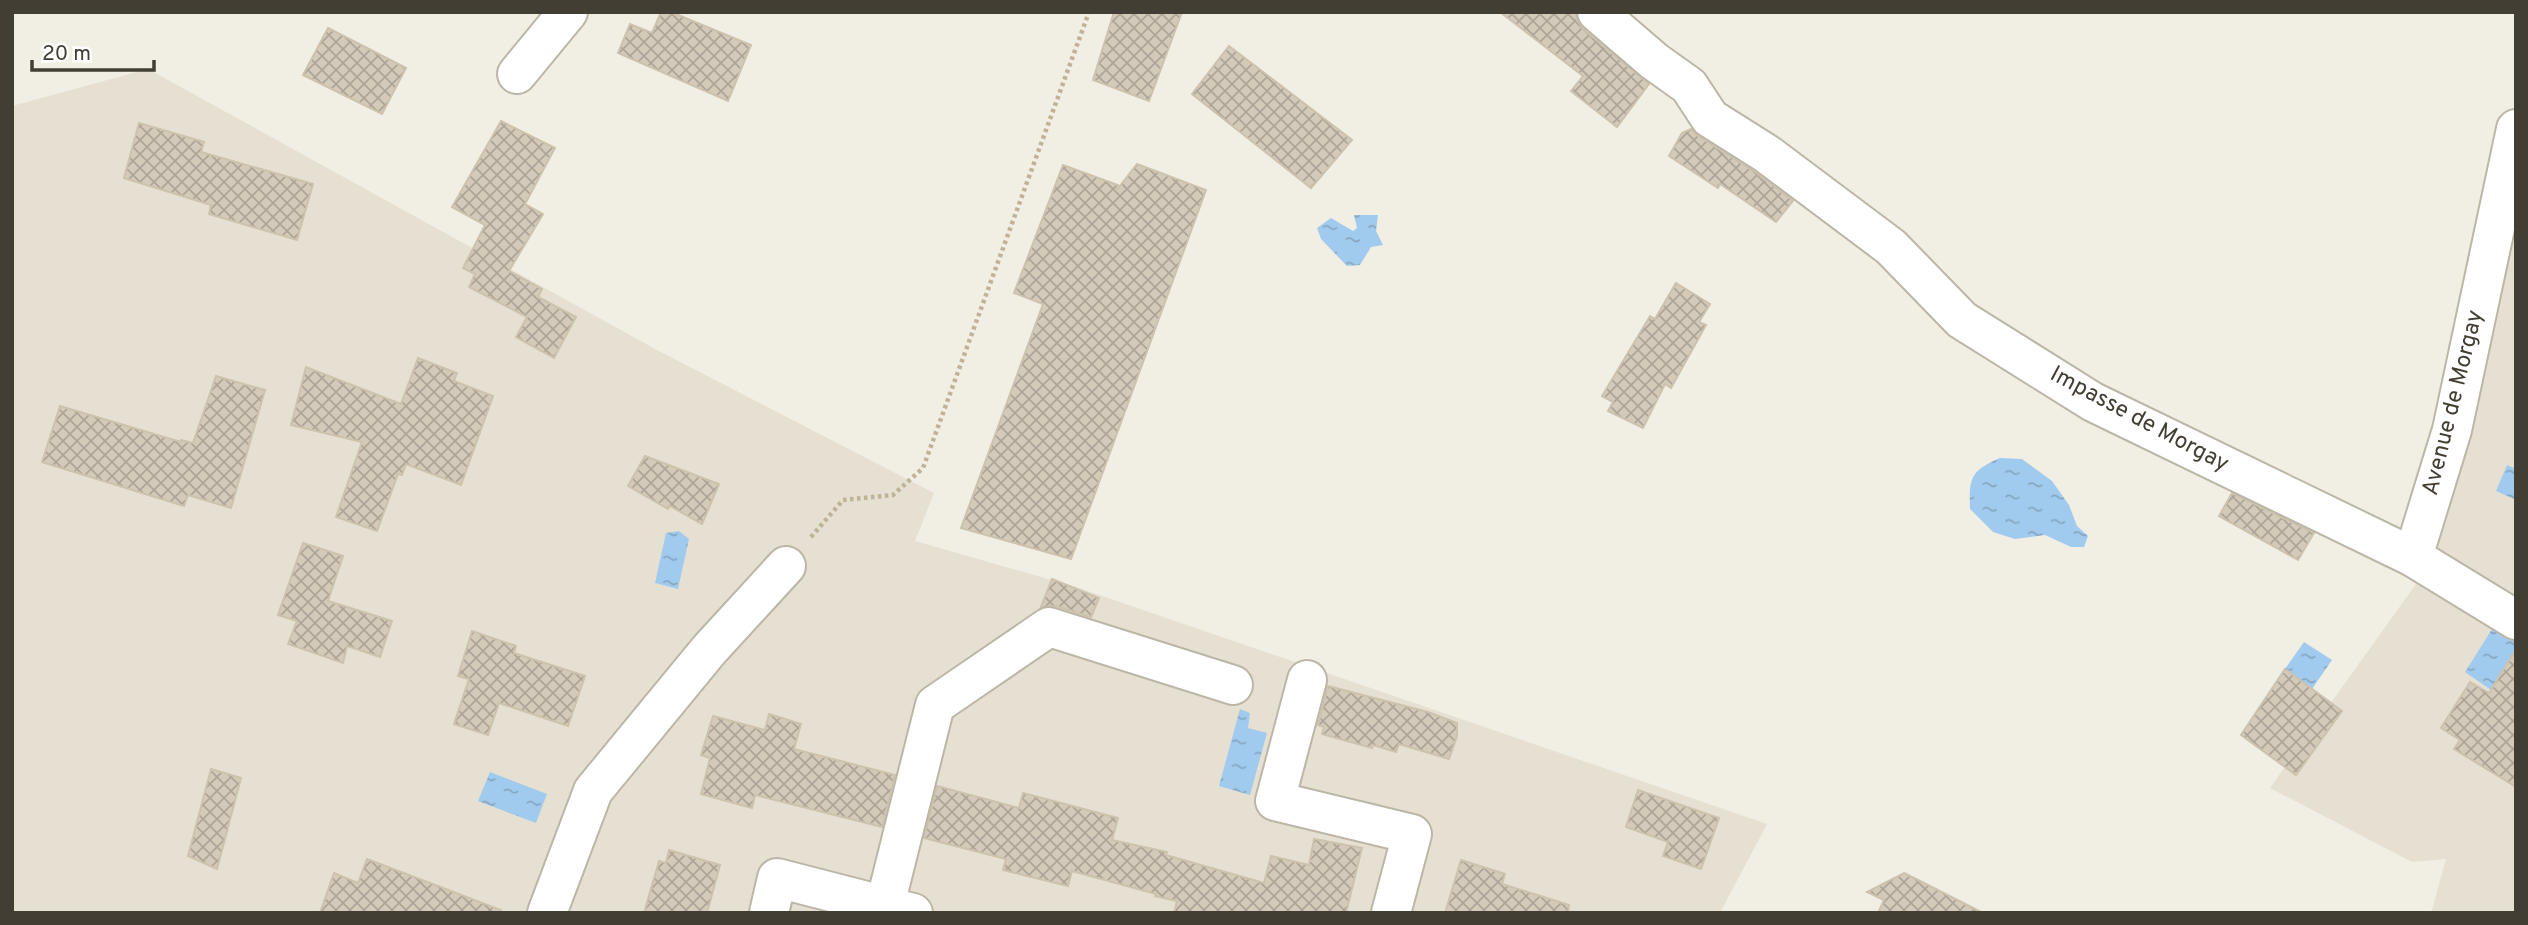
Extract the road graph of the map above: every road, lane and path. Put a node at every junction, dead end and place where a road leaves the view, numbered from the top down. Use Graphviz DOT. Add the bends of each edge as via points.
graph roads {
  1 [pos="568,12"];
  2 [pos="1089,12"];
  3 [pos="1597,12"];
  4 [pos="517,74"];
  5 [pos="2516,129"];
  6 [pos="2413,557"];
  7 [pos="786,566"];
  8 [pos="2516,620"];
  9 [pos="1307,680"];
  10 [pos="1233,685"];
  11 [pos="894,911"];
  12 [pos="547,913"];
  13 [pos="769,913"];
  14 [pos="1391,913"];
  1 -- 4 [label="street"];
  2 -- 7 [label="path" via="923,468 893,495 843,500"];
  3 -- 6 [label="street, Impasse de Morgay" via="1689,86 1710,118 1891,247 1962,320 2093,402"];
  5 -- 6 [label="street, Avenue de Morgay" via="2452,430"];
  6 -- 8 [label="street"];
  7 -- 12 [label="street" via="709,650 593,791"];
  9 -- 14 [label="street" via="1276,801 1412,834"];
  10 -- 11 [label="street" via="1049,627 935,705"];
  11 -- 13 [label="street" via="777,878"];
}
